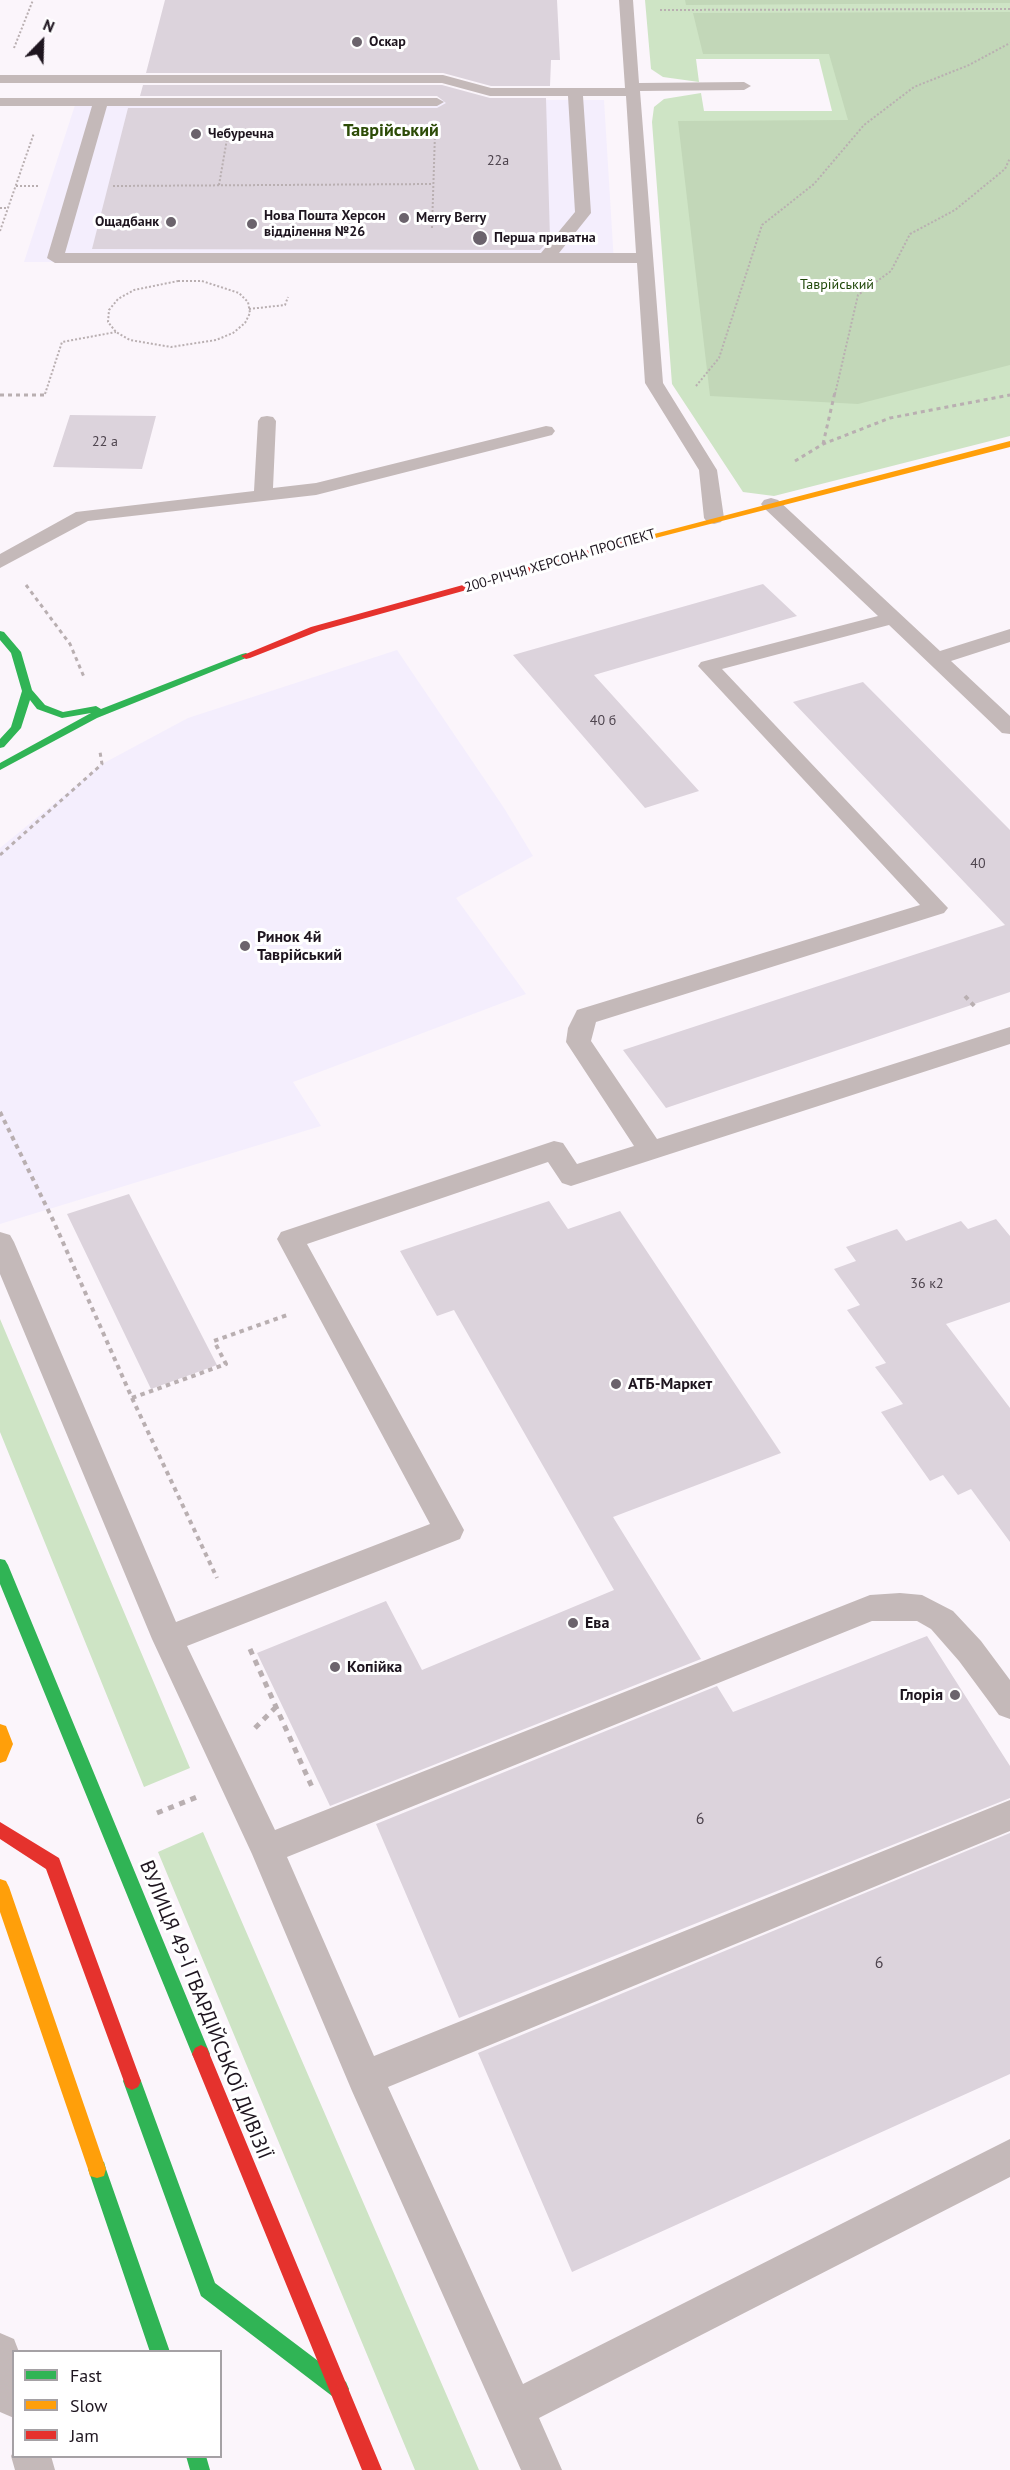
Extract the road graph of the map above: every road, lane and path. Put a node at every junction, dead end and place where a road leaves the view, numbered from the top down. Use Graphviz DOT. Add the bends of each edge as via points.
graph roads {
  1 [pos="33,0"];
  2 [pos="626,5"];
  3 [pos="1010,9"];
  4 [pos="1010,43"];
  5 [pos="13,52"];
  6 [pos="0,80"];
  7 [pos="744,86"];
  8 [pos="632,89"];
  9 [pos="575,92"];
  10 [pos="0,102"];
  11 [pos="45,102"];
  12 [pos="101,102"];
  13 [pos="234,102"];
  14 [pos="437,102"];
  15 [pos="1010,158"];
  16 [pos="434,184"];
  17 [pos="219,185"];
  18 [pos="108,186"];
  19 [pos="0,208"];
  20 [pos="8,208"];
  21 [pos="0,231"];
  22 [pos="429,258"];
  23 [pos="546,258"];
  24 [pos="645,258"];
  25 [pos="288,297"];
  26 [pos="249,309"];
  27 [pos="116,332"];
  28 [pos="0,394"];
  29 [pos="1010,395"];
  30 [pos="673,414"];
  31 [pos="267,421"];
  32 [pos="546,431"];
  33 [pos="823,444"];
  34 [pos="1010,444"];
  35 [pos="263,496"];
  36 [pos="771,504"];
  37 [pos="714,518"];
  38 [pos="0,562"];
  39 [pos="22,579"];
  40 [pos="893,618"];
  41 [pos="0,634"];
  42 [pos="1010,634"];
  43 [pos="936,659"];
  44 [pos="27,691"];
  45 [pos="93,713"];
  46 [pos="1010,728"];
  47 [pos="0,745"];
  48 [pos="0,767"];
  49 [pos="0,855"];
  50 [pos="1010,1035"];
  51 [pos="0,1112"];
  52 [pos="650,1149"];
  53 [pos="0,1242"];
  54 [pos="287,1315"];
  55 [pos="132,1398"];
  56 [pos="0,1565"];
  57 [pos="217,1578"];
  58 [pos="168,1640"];
  59 [pos="250,1648"];
  60 [pos="1010,1705"];
  61 [pos="276,1707"];
  62 [pos="0,1731"];
  63 [pos="249,1734"];
  64 [pos="0,1756"];
  65 [pos="197,1797"];
  66 [pos="156,1813"];
  67 [pos="1010,1815"];
  68 [pos="329,1824"];
  69 [pos="0,1830"];
  70 [pos="267,1850"];
  71 [pos="0,1887"];
  72 [pos="365,2078"];
  73 [pos="1010,2157"];
  74 [pos="158,2350"];
  75 [pos="0,2354"];
  76 [pos="340,2390"];
  77 [pos="12,2392"];
  78 [pos="516,2409"];
  79 [pos="372,2470"];
  80 [pos="542,2470"];
  1 -- 5 [label="path"];
  2 -- 3 [label="path"];
  2 -- 8 [label="lane"];
  4 -- 30 [label="path" via="914,87 864,125 814,184 762,225 719,358"];
  6 -- 9 [label="lane" via="443,79 490,92"];
  7 -- 8 [label="lane"];
  8 -- 9 [label="lane"];
  8 -- 24 [label="lane"];
  9 -- 23 [label="lane" via="583,213"];
  10 -- 11 [label="lane"];
  11 -- 12 [label="lane"];
  11 -- 20 [label="path"];
  12 -- 13 [label="lane"];
  12 -- 22 [label="lane" via="55,258"];
  13 -- 14 [label="lane"];
  13 -- 17 [label="path"];
  14 -- 16 [label="path"];
  15 -- 33 [label="path" via="1005,169 955,210 910,234 891,271 858,295"];
  16 -- 17 [label="path"];
  16 -- 22 [label="path"];
  17 -- 18 [label="path"];
  19 -- 20 [label="path"];
  20 -- 21 [label="path"];
  22 -- 23 [label="lane"];
  23 -- 24 [label="lane"];
  24 -- 30 [label="lane" via="654,383"];
  25 -- 26 [label="path" via="285,305"];
  26 -- 27 [label="path" via="245,323 233,333 194,345 149,345"];
  26 -- 27 [label="path" via="239,293 223,286 190,281 155,284 118,299 109,310 108,321"];
  27 -- 28 [label="path" via="62,342 45,395"];
  29 -- 33 [label="path" via="890,418"];
  30 -- 37 [label="lane" via="708,470"];
  31 -- 35 [label="lane"];
  32 -- 35 [label="lane" via="316,489"];
  33 -- 36 [label="path" via="784,467"];
  34 -- 36 [label="street, 200-РІЧЧЯ ХЕРСОНА ПРОСПЕКТ"];
  35 -- 38 [label="lane" via="83,516"];
  36 -- 37 [label="street, 200-РІЧЧЯ ХЕРСОНА ПРОСПЕКТ"];
  36 -- 40 [label="lane"];
  37 -- 45 [label="street, 200-РІЧЧЯ ХЕРСОНА ПРОСПЕКТ" via="315,629"];
  39 -- 45 [label="path" via="70,644 88,686"];
  40 -- 43 [label="lane"];
  40 -- 52 [label="lane" via="708,666 936,908 586,1016 579,1028 578,1041"];
  41 -- 44 [label="street" via="16,652"];
  42 -- 43 [label="lane"];
  43 -- 46 [label="lane"];
  44 -- 45 [label="street" via="41,707 62,715"];
  44 -- 47 [label="street" via="16,728"];
  45 -- 48 [label="street"];
  45 -- 49 [label="path" via="102,764"];
  50 -- 52 [label="lane"];
  51 -- 55 [label="path"];
  52 -- 58 [label="lane" via="571,1176 554,1150 291,1239 449,1530"];
  53 -- 58 [label="lane"];
  54 -- 55 [label="path" via="214,1341 226,1364"];
  55 -- 57 [label="path"];
  56 -- 76 [label="street, ВУЛИЦЯ 49-Ї ГВАРДІЙСЬКОЇ ДИВІЗІЇ"];
  58 -- 70 [label="lane"];
  59 -- 61 [label="path"];
  60 -- 68 [label="lane" via="942,1620 922,1608 870,1608"];
  61 -- 63 [label="path"];
  61 -- 68 [label="path"];
  62 -- 64 [label="street" via="5,1744"];
  65 -- 66 [label="path"];
  67 -- 72 [label="lane"];
  68 -- 70 [label="lane"];
  69 -- 76 [label="street" via="53,1864 208,2289"];
  70 -- 72 [label="lane"];
  71 -- 74 [label="street"];
  72 -- 78 [label="lane"];
  73 -- 78 [label="lane"];
  75 -- 77 [label="lane"];
  76 -- 79 [label="street, ВУЛИЦЯ 49-Ї ГВАРДІЙСЬКОЇ ДИВІЗІЇ"];
  78 -- 80 [label="lane"];
}
